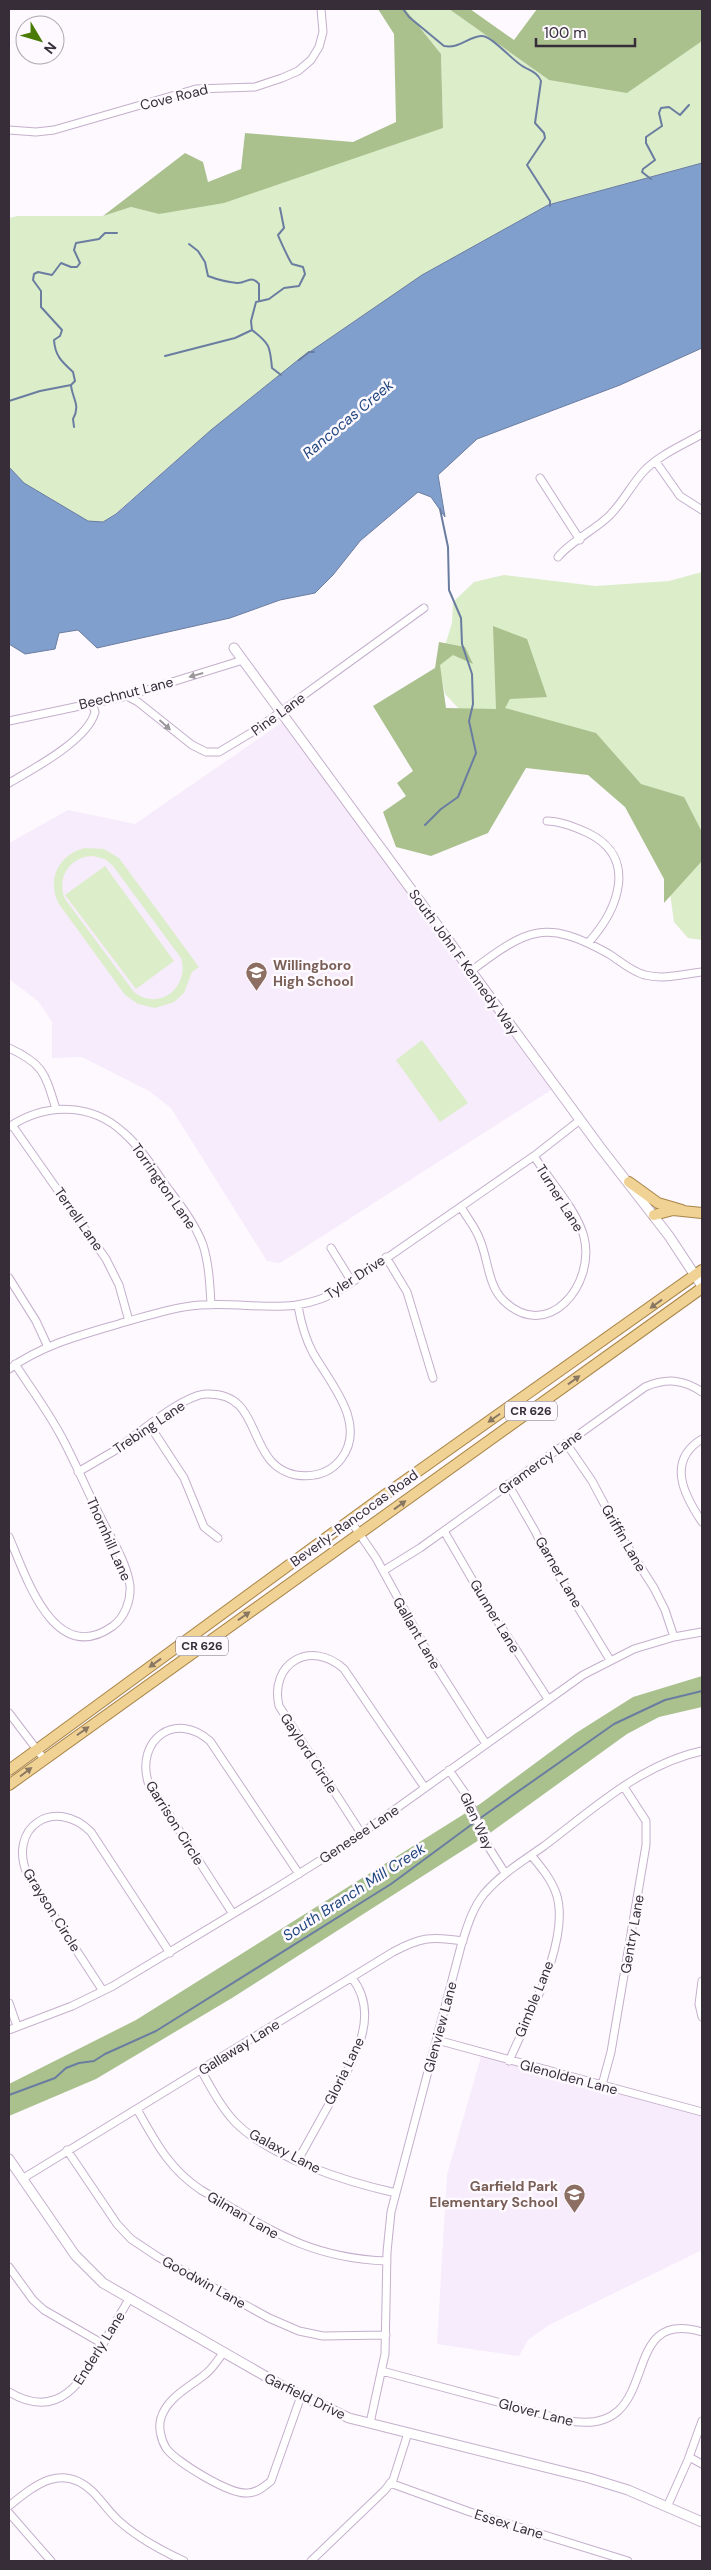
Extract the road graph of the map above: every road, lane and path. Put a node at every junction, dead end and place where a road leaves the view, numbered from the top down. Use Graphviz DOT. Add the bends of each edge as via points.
graph roads {
  1 [pos="321,9"];
  2 [pos="9,130"];
  3 [pos="702,434"];
  4 [pos="656,462"];
  5 [pos="540,478"];
  6 [pos="702,510"];
  7 [pos="580,540"];
  8 [pos="558,557"];
  9 [pos="424,608"];
  10 [pos="234,648"];
  11 [pos="242,660"];
  12 [pos="127,696"];
  13 [pos="92,703"];
  14 [pos="281,712"];
  15 [pos="9,721"];
  16 [pos="9,783"];
  17 [pos="547,821"];
  18 [pos="588,943"];
  19 [pos="471,971"];
  20 [pos="702,972"];
  21 [pos="9,1048"];
  22 [pos="56,1109"];
  23 [pos="580,1120"];
  24 [pos="11,1126"];
  25 [pos="534,1156"];
  26 [pos="629,1182"];
  27 [pos="461,1207"];
  28 [pos="682,1210"];
  29 [pos="702,1213"];
  30 [pos="654,1215"];
  31 [pos="331,1248"];
  32 [pos="386,1257"];
  33 [pos="699,1273"];
  34 [pos="9,1278"];
  35 [pos="352,1282"];
  36 [pos="702,1287"];
  37 [pos="211,1305"];
  38 [pos="298,1306"];
  39 [pos="129,1322"];
  40 [pos="48,1347"];
  41 [pos="15,1364"];
  42 [pos="9,1369"];
  43 [pos="433,1378"];
  44 [pos="702,1392"];
  45 [pos="150,1426"];
  46 [pos="702,1439"];
  47 [pos="566,1443"];
  48 [pos="78,1472"];
  49 [pos="508,1484"];
  50 [pos="350,1520"];
  51 [pos="702,1522"];
  52 [pos="444,1530"];
  53 [pos="360,1534"];
  54 [pos="9,1537"];
  55 [pos="218,1538"];
  56 [pos="383,1570"];
  57 [pos="702,1632"];
  58 [pos="674,1637"];
  59 [pos="610,1660"];
  60 [pos="548,1700"];
  61 [pos="9,1713"];
  62 [pos="486,1744"];
  63 [pos="37,1750"];
  64 [pos="702,1751"];
  65 [pos="44,1759"];
  66 [pos="9,1770"];
  67 [pos="449,1770"];
  68 [pos="9,1785"];
  69 [pos="425,1788"];
  70 [pos="624,1788"];
  71 [pos="362,1833"];
  72 [pos="531,1855"];
  73 [pos="505,1873"];
  74 [pos="299,1874"];
  75 [pos="233,1914"];
  76 [pos="463,1941"];
  77 [pos="170,1953"];
  78 [pos="352,1978"];
  79 [pos="702,1981"];
  80 [pos="104,1991"];
  81 [pos="9,2003"];
  82 [pos="702,2017"];
  83 [pos="17,2026"];
  84 [pos="9,2030"];
  85 [pos="437,2040"];
  86 [pos="509,2061"];
  87 [pos="201,2070"];
  88 [pos="602,2085"];
  89 [pos="137,2109"];
  90 [pos="702,2112"];
  91 [pos="67,2150"];
  92 [pos="9,2160"];
  93 [pos="298,2160"];
  94 [pos="22,2179"];
  95 [pos="396,2193"];
  96 [pos="387,2261"];
  97 [pos="9,2267"];
  98 [pos="130,2299"];
  99 [pos="702,2332"];
  100 [pos="386,2335"];
  101 [pos="103,2344"];
  102 [pos="223,2353"];
  103 [pos="382,2372"];
  104 [pos="9,2392"];
  105 [pos="301,2396"];
  106 [pos="702,2421"];
  107 [pos="370,2423"];
  108 [pos="408,2433"];
  109 [pos="689,2457"];
  110 [pos="702,2464"];
  111 [pos="390,2483"];
  112 [pos="9,2506"];
  113 [pos="667,2507"];
  114 [pos="9,2513"];
  115 [pos="702,2522"];
  116 [pos="51,2561"];
  117 [pos="184,2561"];
  118 [pos="311,2561"];
  119 [pos="628,2561"];
  1 -- 2 [label="street, Cove Road" via="323,32 319,47 304,66 282,78 255,87 196,89 54,130"];
  3 -- 4 [label="street"];
  4 -- 6 [label="street" via="680,496"];
  4 -- 7 [label="street" via="645,470 610,516"];
  5 -- 7 [label="street"];
  7 -- 8 [label="street" via="565,548"];
  9 -- 14 [label="street, Pine Lane"];
  10 -- 11 [label="street, South John F Kennedy Way"];
  11 -- 12 [label="street, Beechnut Lane, one-way"];
  11 -- 14 [label="street, South John F Kennedy Way"];
  12 -- 13 [label="street, Beechnut Lane"];
  12 -- 14 [label="street, Pine Lane, one-way" via="192,745 212,754 238,742"];
  13 -- 15 [label="street, Beechnut Lane"];
  13 -- 16 [label="street" via="95,712 89,727 50,758"];
  14 -- 19 [label="street, South John F Kennedy Way"];
  17 -- 18 [label="street" via="567,825 600,839 617,865 616,897 603,924"];
  18 -- 19 [label="street" via="560,933 528,936 500,950"];
  18 -- 20 [label="street" via="644,975 663,977"];
  19 -- 23 [label="street, South John F Kennedy Way"];
  21 -- 22 [label="street" via="39,1065"];
  22 -- 24 [label="street, Torrington Lane" via="37,1112"];
  22 -- 37 [label="street, Torrington Lane" via="98,1116 115,1125 138,1147 200,1238 207,1263"];
  23 -- 25 [label="street, Tyler Drive"];
  23 -- 26 [label="street, South John F Kennedy Way"];
  24 -- 39 [label="street, Terrell Lane" via="109,1263 122,1293"];
  25 -- 27 [label="street, Tyler Drive"];
  25 -- 27 [label="street, Turner Lane" via="576,1220 584,1238 585,1258 578,1286 561,1307 544,1314 526,1314 503,1299 494,1284 480,1239"];
  26 -- 28 [label="main road" via="658,1203"];
  26 -- 30 [label="street, South John F Kennedy Way"];
  27 -- 32 [label="street, Tyler Drive"];
  28 -- 29 [label="main road"];
  28 -- 30 [label="main road"];
  30 -- 33 [label="street, South John F Kennedy Way"];
  31 -- 35 [label="street"];
  32 -- 35 [label="street, Tyler Drive"];
  32 -- 43 [label="street" via="411,1301"];
  33 -- 36 [label="street, South John F Kennedy Way"];
  33 -- 50 [label="main road, Beverly-Rancocas Road / CR 626, one-way"];
  34 -- 40 [label="street"];
  35 -- 38 [label="street, Tyler Drive" via="335,1293"];
  53 -- 36 [label="main road, Beverly-Rancocas Road / CR 626, one-way"];
  37 -- 38 [label="street, Tyler Drive"];
  37 -- 39 [label="street, Tyler Drive" via="176,1309"];
  38 -- 45 [label="street, Trebing Lane" via="306,1337 349,1416 349,1443 335,1465 319,1474 302,1476 278,1467 266,1454 251,1421 240,1406 216,1394 197,1396"];
  39 -- 40 [label="street, Tyler Drive"];
  40 -- 41 [label="street, Tyler Drive"];
  41 -- 42 [label="street, Tyler Drive"];
  41 -- 48 [label="street, Thornhill Lane" via="55,1425"];
  44 -- 47 [label="street, Gramercy Lane" via="676,1380 658,1382 630,1397"];
  45 -- 48 [label="street, Trebing Lane"];
  45 -- 55 [label="street" via="184,1478 204,1527"];
  46 -- 51 [label="street" via="691,1448 681,1475 684,1492"];
  47 -- 49 [label="street, Gramercy Lane"];
  47 -- 58 [label="street, Griffin Lane" via="592,1481 654,1588 666,1610"];
  48 -- 54 [label="street, Thornhill Lane" via="128,1577 128,1603 115,1624 101,1633 85,1636 69,1633 54,1624 39,1603"];
  49 -- 52 [label="street, Gramercy Lane"];
  49 -- 59 [label="street, Garner Lane"];
  50 -- 53 [label="street, Gallant Lane"];
  50 -- 63 [label="main road, Beverly-Rancocas Road / CR 626, one-way"];
  52 -- 56 [label="street, Gramercy Lane"];
  52 -- 60 [label="street, Gunner Lane"];
  53 -- 56 [label="street, Gallant Lane"];
  65 -- 53 [label="main road, Beverly-Rancocas Road / CR 626, one-way"];
  56 -- 62 [label="street, Gallant Lane" via="425,1648"];
  57 -- 58 [label="street, Genesee Lane"];
  58 -- 59 [label="street, Genesee Lane"];
  59 -- 60 [label="street, Genesee Lane"];
  60 -- 62 [label="street, Genesee Lane"];
  61 -- 63 [label="street"];
  62 -- 67 [label="street, Genesee Lane"];
  63 -- 65 [label="street"];
  63 -- 66 [label="main road, Beverly-Rancocas Road / CR 626"];
  64 -- 70 [label="street, Glenview Lane" via="662,1764"];
  68 -- 65 [label="main road, Beverly-Rancocas Road / CR 626, one-way"];
  67 -- 69 [label="street, Genesee Lane"];
  67 -- 73 [label="street, Glen Way"];
  69 -- 71 [label="street, Genesee Lane"];
  69 -- 71 [label="street, Gaylord Circle" via="344,1669 332,1659 316,1655 292,1662 285,1667 278,1682 279,1706"];
  70 -- 72 [label="street, Glenview Lane"];
  70 -- 88 [label="street, Gentry Lane" via="646,1821 646,1845 621,1997"];
  71 -- 74 [label="street, Genesee Lane"];
  72 -- 73 [label="street, Glenview Lane"];
  72 -- 86 [label="street, Gimble Lane" via="554,1887 558,1920 542,1988"];
  73 -- 76 [label="street, Glenview Lane" via="478,1903"];
  74 -- 75 [label="street, Genesee Lane"];
  74 -- 75 [label="street, Garrison Circle" via="210,1740 183,1728 163,1733 153,1742 144,1759 148,1782"];
  75 -- 77 [label="street, Genesee Lane"];
  76 -- 78 [label="street, Gallaway Lane" via="422,1938"];
  76 -- 85 [label="street, Glenview Lane"];
  77 -- 80 [label="street, Genesee Lane"];
  77 -- 80 [label="street, Grayson Circle" via="91,1832 80,1822 65,1816 43,1820 26,1834 22,1862"];
  78 -- 87 [label="street, Gallaway Lane"];
  78 -- 93 [label="street, Gloria Lane" via="364,2000 364,2031 348,2068"];
  79 -- 82 [label="street"];
  80 -- 83 [label="street, Genesee Lane"];
  81 -- 83 [label="street"];
  83 -- 84 [label="street, Genesee Lane"];
  85 -- 86 [label="street, Glenolden Lane"];
  85 -- 95 [label="street, Glenview Lane"];
  86 -- 88 [label="street, Glenolden Lane"];
  87 -- 89 [label="street, Gallaway Lane"];
  87 -- 93 [label="street, Galaxy Lane" via="237,2124"];
  88 -- 90 [label="street, Glenolden Lane"];
  89 -- 91 [label="street, Gallaway Lane"];
  89 -- 96 [label="street, Gilman Lane" via="165,2158 187,2181 201,2190 292,2242 348,2258"];
  91 -- 94 [label="street, Gallaway Lane"];
  91 -- 100 [label="street, Goodwin Lane" via="116,2224 131,2239 165,2260 268,2318 299,2331 323,2336"];
  92 -- 94 [label="street, Garfield Drive"];
  93 -- 95 [label="street, Galaxy Lane" via="330,2176"];
  94 -- 98 [label="street, Garfield Drive" via="88,2270"];
  95 -- 96 [label="street, Glenview Lane"];
  96 -- 100 [label="street, Glenview Lane"];
  97 -- 101 [label="street" via="44,2310"];
  98 -- 101 [label="street, Enderly Lane"];
  98 -- 102 [label="street, Garfield Drive"];
  99 -- 103 [label="street, Glover Lane" via="693,2329 671,2331 657,2339 646,2351 628,2402 607,2419 591,2424 564,2420"];
  100 -- 103 [label="street, Glenview Lane"];
  101 -- 104 [label="street, Enderly Lane" via="78,2385 64,2396 39,2402"];
  102 -- 105 [label="street, Garfield Drive"];
  102 -- 105 [label="street" via="209,2371 166,2406 160,2420 165,2447 183,2463 215,2481 248,2494 271,2480"];
  103 -- 107 [label="street, Glenview Lane"];
  105 -- 107 [label="street, Garfield Drive" via="336,2413"];
  106 -- 109 [label="street"];
  107 -- 108 [label="street, Garfield Drive"];
  108 -- 111 [label="street"];
  108 -- 113 [label="street, Garfield Drive" via="589,2478"];
  109 -- 110 [label="street"];
  109 -- 113 [label="street"];
  111 -- 118 [label="street"];
  111 -- 119 [label="street, Essex Lane" via="470,2512"];
  112 -- 117 [label="street" via="47,2480 69,2478 91,2490 133,2532 154,2547"];
  113 -- 115 [label="street, Garfield Drive"];
  114 -- 116 [label="street"];
}
